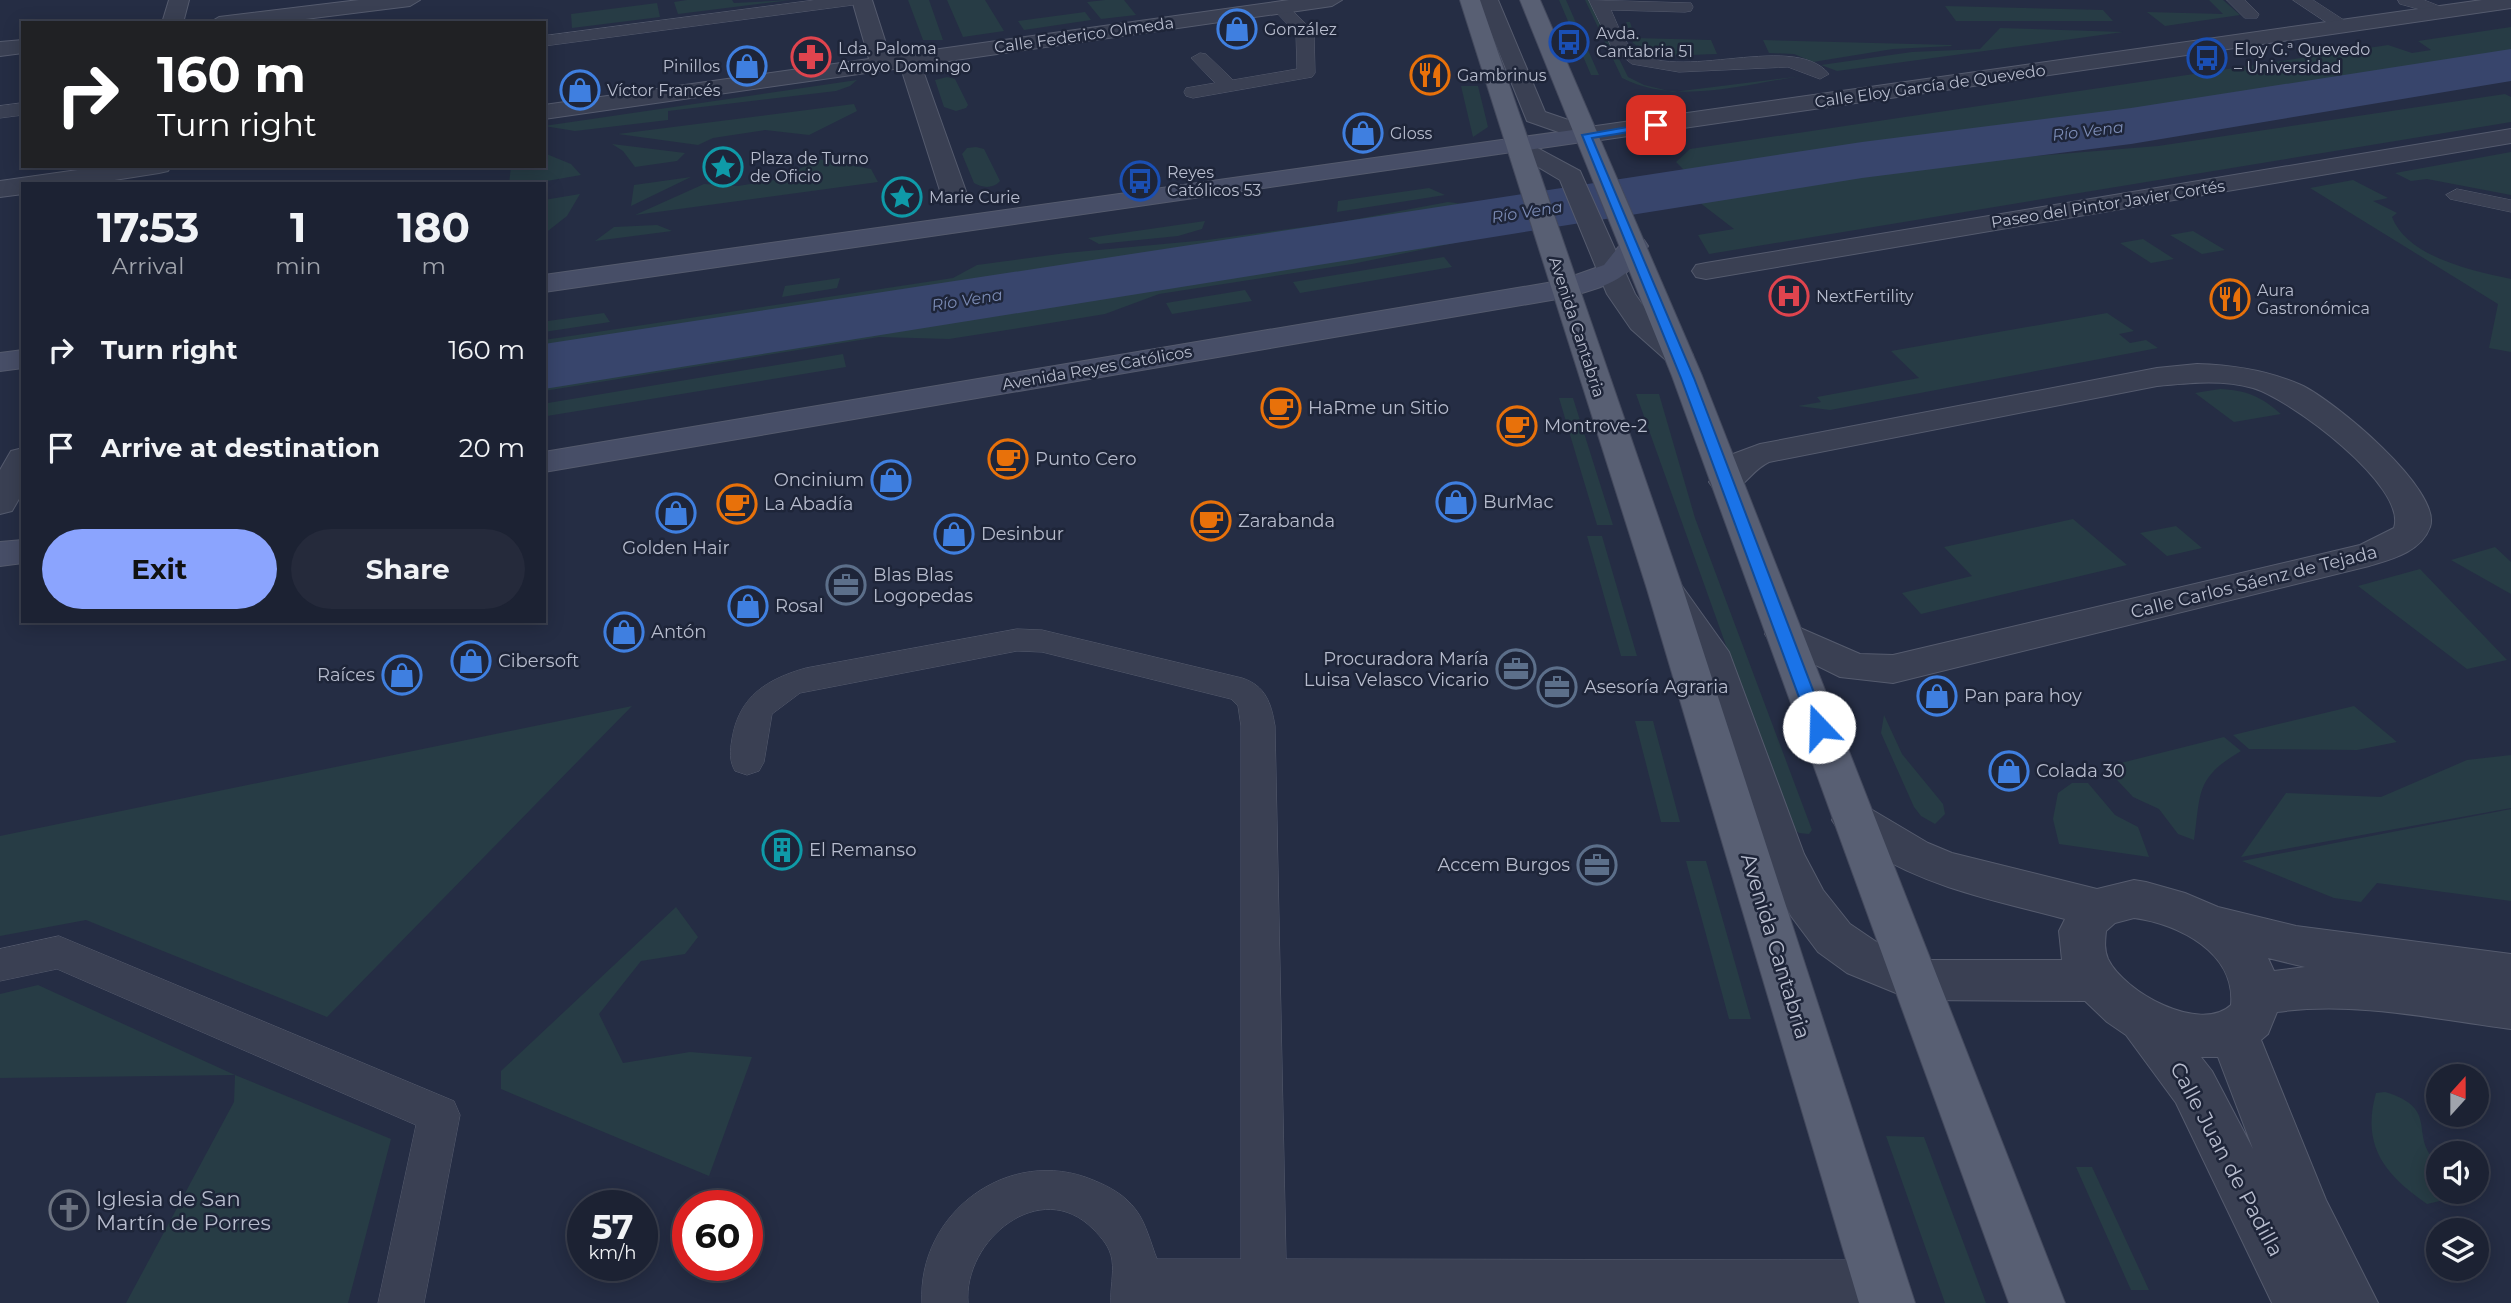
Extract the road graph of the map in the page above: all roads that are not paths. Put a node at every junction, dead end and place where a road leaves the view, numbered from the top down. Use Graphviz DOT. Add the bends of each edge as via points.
graph roads {
  1 [pos="179,0"];
  2 [pos="410,0"];
  3 [pos="853,0"];
  4 [pos="862,0"];
  5 [pos="1332,0"];
  6 [pos="1470,0"];
  7 [pos="1488,0"];
  8 [pos="1530,0"];
  9 [pos="2235,0"];
  10 [pos="2301,0"];
  11 [pos="2406,0"];
  12 [pos="1598,2"];
  13 [pos="2511,2"];
  14 [pos="1283,4"];
  15 [pos="1685,7"];
  16 [pos="2444,11"];
  17 [pos="2251,14"];
  18 [pos="173,21"];
  19 [pos="236,21"];
  20 [pos="2344,26"];
  21 [pos="546,41"];
  22 [pos="21,46"];
  23 [pos="0,49"];
  24 [pos="1200,58"];
  25 [pos="882,64"];
  26 [pos="912,68"];
  27 [pos="1820,74"];
  28 [pos="1229,86"];
  29 [pos="1194,92"];
  30 [pos="21,109"];
  31 [pos="0,112"];
  32 [pos="546,112"];
  33 [pos="1587,135"];
  34 [pos="2511,136"];
  35 [pos="1517,144"];
  36 [pos="149,168"];
  37 [pos="119,174"];
  38 [pos="53,182"];
  39 [pos="21,186"];
  40 [pos="0,189"];
  41 [pos="2457,195"];
  42 [pos="955,197"];
  43 [pos="2511,206"];
  44 [pos="1634,246"];
  45 [pos="1706,271"];
  46 [pos="1614,272"];
  47 [pos="546,284"];
  48 [pos="1563,289"];
  49 [pos="1678,355"];
  50 [pos="21,359"];
  51 [pos="0,362"];
  52 [pos="546,462"];
  53 [pos="20,463"];
  54 [pos="1726,482"];
  55 [pos="0,502"];
  56 [pos="21,551"];
  57 [pos="0,554"];
  58 [pos="1665,589"];
  59 [pos="1784,634"];
  60 [pos="747,762"];
  61 [pos="1854,820"];
  62 [pos="2097,908"];
  63 [pos="2206,923"];
  64 [pos="0,965"];
  65 [pos="2511,974"];
  66 [pos="1913,980"];
  67 [pos="2097,981"];
  68 [pos="2511,1008"];
  69 [pos="2246,1013"];
  70 [pos="2144,1020"];
  71 [pos="1264,1282"];
  72 [pos="1135,1293"];
  73 [pos="1884,1293"];
  74 [pos="401,1303"];
  75 [pos="945,1303"];
  76 [pos="2037,1303"];
  77 [pos="2302,1303"];
  78 [pos="2350,1303"];
  1 -- 18 [label="street"];
  2 -- 19 [label="street"];
  3 -- 21 [label="lane"];
  4 -- 25 [label="street"];
  5 -- 14 [label="street, Calle Federico Olmeda"];
  6 -- 35 [label="main road, Avenida Cantabria"];
  7 -- 33 [label="street" via="1535,116"];
  8 -- 33 [label="main road"];
  9 -- 17 [label="lane"];
  10 -- 20 [label="lane"];
  11 -- 16 [label="lane, Calle Eloy García de Quevedo"];
  12 -- 15 [label="lane"];
  12 -- 27 [label="lane" via="1621,48 1652,65 1786,61"];
  13 -- 16 [label="street, Calle Eloy García de Quevedo"];
  14 -- 25 [label="street, Calle Federico Olmeda"];
  14 -- 28 [label="lane" via="1305,32 1306,73"];
  16 -- 20 [label="street, Calle Eloy García de Quevedo"];
  20 -- 33 [label="street, Calle Eloy García de Quevedo"];
  22 -- 23 [label="street"];
  24 -- 28 [label="lane"];
  25 -- 32 [label="street, Calle Federico Olmeda"];
  26 -- 42 [label="street"];
  28 -- 29 [label="lane"];
  30 -- 31 [label="lane"];
  33 -- 35 [label="street, Calle Eloy García de Quevedo"];
  33 -- 44 [label="main road"];
  34 -- 45 [label="street, Paseo del Pintor Javier Cortés"];
  35 -- 46 [label="street" via="1571,176"];
  35 -- 47 [label="street"];
  35 -- 48 [label="main road, Avenida Cantabria"];
  36 -- 37 [label="street"];
  37 -- 38 [label="street"];
  39 -- 40 [label="street"];
  41 -- 43 [label="lane"];
  44 -- 46 [label="street" via="1629,260"];
  44 -- 49 [label="main road"];
  46 -- 48 [label="street, Avenida Reyes Católicos"];
  46 -- 49 [label="street" via="1621,294 1641,323"];
  48 -- 52 [label="street, Avenida Reyes Católicos"];
  48 -- 58 [label="main road, Avenida Cantabria"];
  49 -- 54 [label="main road"];
  50 -- 51 [label="street"];
  53 -- 55 [label="street"];
  54 -- 59 [label="main road"];
  54 -- 59 [label="street, Calle Carlos Sáenz de Tejada" via="1745,461 1767,452 2157,377 2215,372 2276,385 2322,409 2406,496 2416,521 2402,542 2351,559 1893,669 1854,667"];
  56 -- 57 [label="street"];
  58 -- 66 [label="street, Avenida Cantabria" via="1710,652 1782,855 1807,903 1835,938 1864,959"];
  58 -- 73 [label="main road, Avenida Cantabria"];
  59 -- 61 [label="main road"];
  60 -- 71 [label="lane" via="755,710 765,697 783,687 993,642 1042,641 1242,690 1254,702 1258,726"];
  61 -- 62 [label="street" via="1944,869"];
  61 -- 66 [label="main road"];
  62 -- 63 [label="street" via="2118,900 2148,901"];
  62 -- 67 [label="street" via="2085,920 2080,940 2082,954"];
  63 -- 65 [label="street" via="2296,946"];
  63 -- 69 [label="street" via="2249,967"];
  64 -- 74 [label="lane" via="59,952 439,1115"];
  66 -- 67 [label="street"];
  66 -- 76 [label="main road"];
  67 -- 70 [label="street"];
  68 -- 69 [label="street" via="2308,986"];
  69 -- 70 [label="street" via="2207,1037 2178,1033"];
  69 -- 78 [label="street" via="2305,1216"];
  70 -- 77 [label="street, Calle Juan de Padilla" via="2194,1087"];
  71 -- 72 [label="lane"];
  71 -- 73 [label="lane"];
  72 -- 75 [label="lane" via="1136,1256 1119,1221 1085,1194 1053,1188 1003,1199 967,1230 950,1263"];
}
